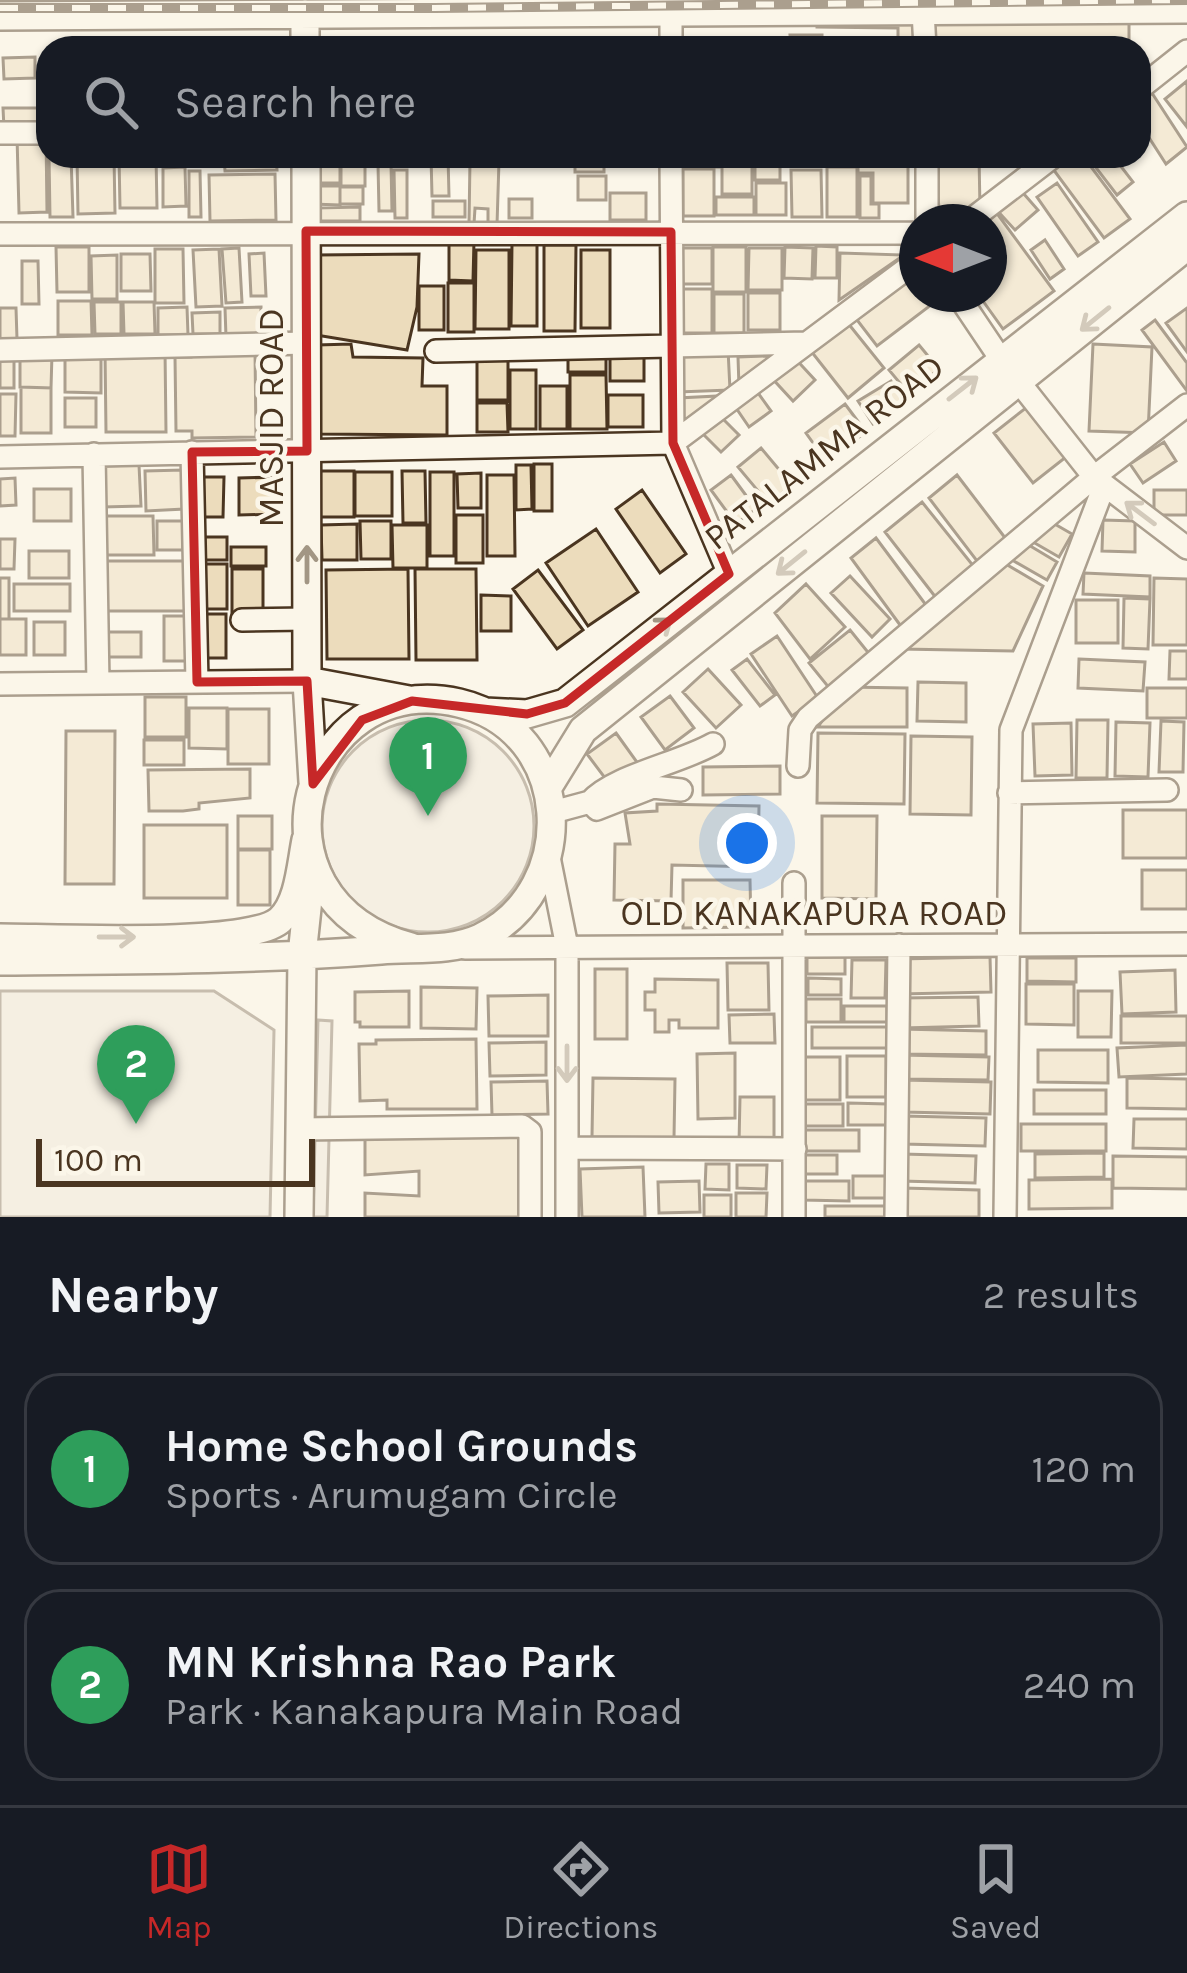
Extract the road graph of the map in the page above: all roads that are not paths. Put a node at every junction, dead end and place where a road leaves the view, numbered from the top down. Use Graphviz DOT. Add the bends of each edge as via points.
graph roads {
  1 [pos="671,6"];
  2 [pos="1187,9"];
  3 [pos="923,11"];
  4 [pos="305,14"];
  5 [pos="0,16"];
  6 [pos="305,36"];
  7 [pos="924,36"];
  8 [pos="1187,51"];
  9 [pos="1151,80"];
  10 [pos="0,133"];
  11 [pos="36,133"];
  12 [pos="306,168"];
  13 [pos="671,168"];
  14 [pos="927,168"];
  15 [pos="1038,168"];
  16 [pos="927,204"];
  17 [pos="991,204"];
  18 [pos="1187,216"];
  19 [pos="306,231"];
  20 [pos="671,232"];
  21 [pos="899,233"];
  22 [pos="0,234"];
  23 [pos="1187,246"];
  24 [pos="899,274"];
  25 [pos="969,312"];
  26 [pos="306,343"];
  27 [pos="672,343"];
  28 [pos="805,343"];
  29 [pos="0,350"];
  30 [pos="436,351"];
  31 [pos="1000,358"];
  32 [pos="1019,380"];
  33 [pos="1187,404"];
  34 [pos="674,443"];
  35 [pos="307,451"];
  36 [pos="192,452"];
  37 [pos="94,454"];
  38 [pos="0,458"];
  39 [pos="1099,482"];
  40 [pos="1187,548"];
  41 [pos="729,574"];
  42 [pos="307,619"];
  43 [pos="242,620"];
  44 [pos="307,680"];
  45 [pos="197,682"];
  46 [pos="98,683"];
  47 [pos="0,684"];
  48 [pos="412,701"];
  49 [pos="484,712"];
  50 [pos="713,744"];
  51 [pos="798,766"];
  52 [pos="313,784"];
  53 [pos="681,790"];
  54 [pos="1167,790"];
  55 [pos="1009,793"];
  56 [pos="551,800"];
  57 [pos="590,802"];
  58 [pos="309,848"];
  59 [pos="549,857"];
  60 [pos="794,883"];
  61 [pos="0,938"];
  62 [pos="1187,944"];
  63 [pos="898,945"];
  64 [pos="794,946"];
  65 [pos="1009,946"];
  66 [pos="411,947"];
  67 [pos="567,947"];
  68 [pos="440,948"];
  69 [pos="302,955"];
  70 [pos="0,961"];
  71 [pos="300,1129"];
  72 [pos="567,1148"];
  73 [pos="795,1149"];
  74 [pos="299,1217"];
  75 [pos="530,1217"];
  76 [pos="567,1217"];
  77 [pos="794,1217"];
  78 [pos="896,1217"];
  79 [pos="1006,1217"];
  1 -- 3 [label="main road"];
  1 -- 4 [label="main road"];
  2 -- 3 [label="main road"];
  3 -- 7 [label="street"];
  4 -- 5 [label="main road"];
  4 -- 6 [label="main road"];
  8 -- 9 [label="street"];
  10 -- 11 [label="street"];
  12 -- 19 [label="main road, MASJID ROAD"];
  13 -- 20 [label="street"];
  14 -- 16 [label="street"];
  15 -- 17 [label="street"];
  18 -- 31 [label="main road, PATALAMMA ROAD"];
  19 -- 20 [label="street"];
  19 -- 22 [label="street"];
  19 -- 26 [label="main road, MASJID ROAD"];
  20 -- 21 [label="street"];
  20 -- 27 [label="street"];
  23 -- 32 [label="main road, PATALAMMA ROAD, one-way"];
  24 -- 28 [label="street"];
  25 -- 31 [label="street"];
  26 -- 29 [label="street"];
  26 -- 35 [label="main road, MASJID ROAD"];
  27 -- 28 [label="street"];
  27 -- 30 [label="street"];
  27 -- 34 [label="street"];
  28 -- 34 [label="street"];
  31 -- 32 [label="street"];
  41 -- 31 [label="main road, PATALAMMA ROAD, one-way"];
  32 -- 39 [label="street"];
  32 -- 56 [label="main road, PATALAMMA ROAD, one-way" via="583,730"];
  33 -- 39 [label="street"];
  34 -- 35 [label="street"];
  34 -- 41 [label="street"];
  35 -- 36 [label="street"];
  42 -- 35 [label="main road, MASJID ROAD, one-way"];
  36 -- 37 [label="street"];
  36 -- 45 [label="street"];
  37 -- 38 [label="street"];
  37 -- 46 [label="street"];
  40 -- 39 [label="street, one-way"];
  39 -- 51 [label="street" via="808,718"];
  39 -- 55 [label="street" via="1018,704"];
  49 -- 41 [label="main road, PATALAMMA ROAD, one-way" via="526,714 565,703"];
  42 -- 43 [label="street"];
  42 -- 44 [label="main road, MASJID ROAD"];
  44 -- 45 [label="street"];
  44 -- 48 [label="main road"];
  44 -- 52 [label="main road, MASJID ROAD"];
  45 -- 46 [label="street"];
  46 -- 47 [label="street"];
  48 -- 49 [label="main road"];
  48 -- 52 [label="main road" via="341,737"];
  49 -- 56 [label="main road" via="524,743"];
  50 -- 57 [label="street" via="646,768"];
  52 -- 58 [label="main road"];
  53 -- 57 [label="street" via="653,787 597,809"];
  54 -- 55 [label="street"];
  55 -- 65 [label="street"];
  56 -- 57 [label="street"];
  56 -- 59 [label="main road"];
  61 -- 58 [label="main road, one-way" via="240,935 265,928 290,906"];
  58 -- 66 [label="main road" via="340,910"];
  58 -- 69 [label="main road"];
  59 -- 67 [label="street"];
  59 -- 68 [label="main road" via="509,920"];
  60 -- 64 [label="street"];
  62 -- 65 [label="street, OLD KANAKAPURA ROAD"];
  63 -- 64 [label="street, OLD KANAKAPURA ROAD"];
  63 -- 65 [label="street, OLD KANAKAPURA ROAD"];
  63 -- 78 [label="street"];
  64 -- 67 [label="street, OLD KANAKAPURA ROAD"];
  64 -- 73 [label="street"];
  65 -- 79 [label="street"];
  66 -- 68 [label="main road"];
  66 -- 69 [label="main road"];
  67 -- 68 [label="street, OLD KANAKAPURA ROAD"];
  67 -- 72 [label="street, one-way"];
  69 -- 70 [label="main road"];
  69 -- 71 [label="main road"];
  71 -- 74 [label="main road"];
  71 -- 75 [label="street" via="522,1126 530,1132"];
  72 -- 73 [label="street"];
  72 -- 76 [label="street"];
  73 -- 77 [label="street"];
}
